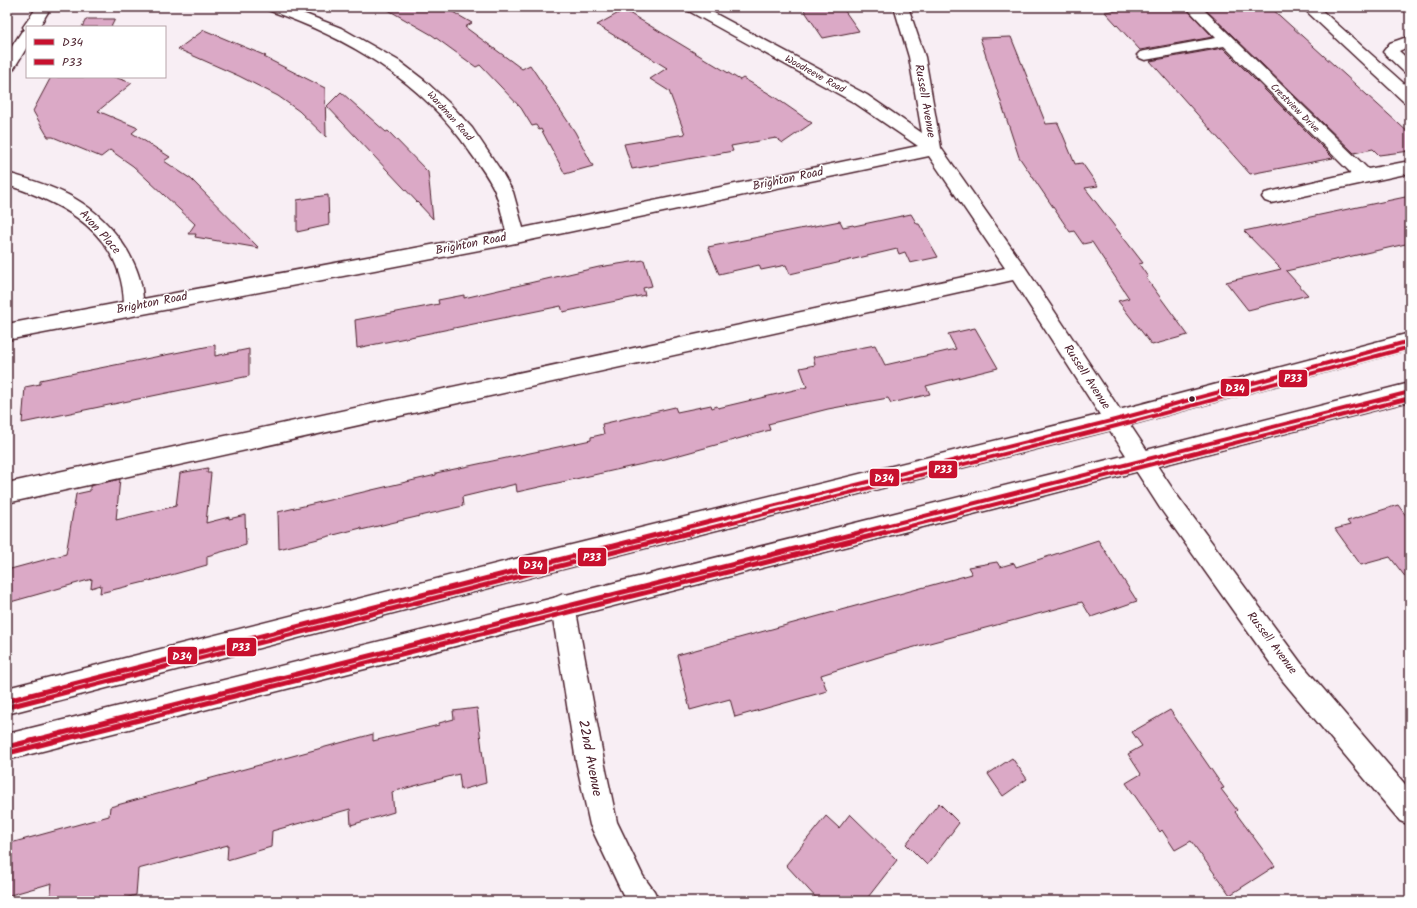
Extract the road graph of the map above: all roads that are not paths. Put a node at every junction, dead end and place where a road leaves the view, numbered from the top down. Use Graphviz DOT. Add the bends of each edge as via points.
graph roads {
  1 [pos="44,7"];
  2 [pos="272,7"];
  3 [pos="692,7"];
  4 [pos="901,7"];
  5 [pos="1193,7"];
  6 [pos="1309,7"];
  7 [pos="32,26"];
  8 [pos="26,36"];
  9 [pos="1227,41"];
  10 [pos="1410,41"];
  11 [pos="1145,55"];
  12 [pos="7,67"];
  13 [pos="1410,68"];
  14 [pos="1410,98"];
  15 [pos="933,150"];
  16 [pos="1410,167"];
  17 [pos="1364,176"];
  18 [pos="7,179"];
  19 [pos="1271,197"];
  20 [pos="516,236"];
  21 [pos="1018,272"];
  22 [pos="134,307"];
  23 [pos="7,332"];
  24 [pos="1410,341"];
  25 [pos="1410,392"];
  26 [pos="1115,420"];
  27 [pos="1142,462"];
  28 [pos="7,493"];
  29 [pos="563,606"];
  30 [pos="7,701"];
  31 [pos="7,747"];
  32 [pos="1410,811"];
  33 [pos="644,901"];
  1 -- 7 [label="street"];
  2 -- 20 [label="street, Wardman Road" via="293,13 346,36 403,70 433,94 472,139 504,191"];
  3 -- 15 [label="street, Woodreeve Road" via="861,99"];
  4 -- 15 [label="street, Russell Avenue" via="917,57"];
  5 -- 9 [label="street, Crestview Drive"];
  6 -- 14 [label="street"];
  8 -- 12 [label="street"];
  9 -- 11 [label="street"];
  9 -- 17 [label="street, Crestview Drive"];
  10 -- 13 [label="street" via="1395,46 1391,52"];
  15 -- 20 [label="street, Brighton Road"];
  15 -- 21 [label="street, Russell Avenue"];
  16 -- 17 [label="street"];
  17 -- 19 [label="street"];
  18 -- 22 [label="street, Avon Place" via="31,186 76,206 90,219 121,253 132,280"];
  20 -- 22 [label="street, Brighton Road"];
  21 -- 26 [label="street, Russell Avenue"];
  21 -- 28 [label="street"];
  22 -- 23 [label="street, Brighton Road"];
  24 -- 26 [label="street"];
  25 -- 27 [label="street"];
  26 -- 27 [label="street, Russell Avenue"];
  26 -- 30 [label="street" via="542,563"];
  27 -- 29 [label="street"];
  27 -- 32 [label="street, Russell Avenue" via="1168,502 1292,672"];
  29 -- 31 [label="street"];
  29 -- 33 [label="street, 22nd Avenue" via="604,825 633,886"];
}
